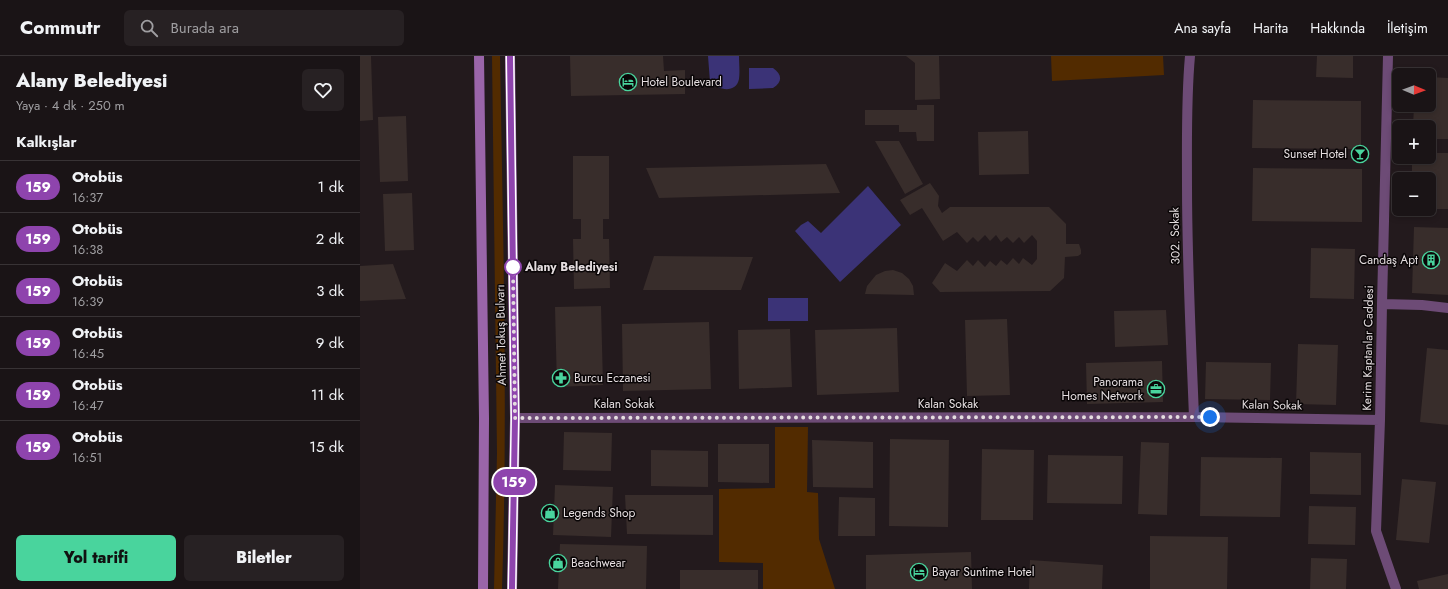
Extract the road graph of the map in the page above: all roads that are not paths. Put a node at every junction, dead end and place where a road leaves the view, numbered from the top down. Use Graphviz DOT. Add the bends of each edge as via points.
graph roads {
  1 [pos="479,56"];
  2 [pos="510,56"];
  3 [pos="1190,56"];
  4 [pos="1388,56"];
  5 [pos="1382,304"];
  6 [pos="1448,308"];
  7 [pos="1194,416"];
  8 [pos="515,418"];
  9 [pos="1380,420"];
  10 [pos="483,589"];
  11 [pos="512,589"];
  12 [pos="1396,589"];
  1 -- 10 [label="main road, Ahmet Tokuş Bulvarı" via="484,418"];
  2 -- 8 [label="main road, Ahmet Tokuş Bulvarı"];
  3 -- 7 [label="street, 302. Sokak" via="1186,121 1188,272"];
  4 -- 5 [label="street, Kerim Kaptanlar Caddesi"];
  5 -- 6 [label="street"];
  5 -- 9 [label="street, Kerim Kaptanlar Caddesi"];
  7 -- 8 [label="street, Kalan Sokak"];
  7 -- 9 [label="street, Kalan Sokak"];
  8 -- 11 [label="main road, Ahmet Tokuş Bulvarı"];
  9 -- 12 [label="street, Kerim Kaptanlar Caddesi" via="1376,531"];
}
